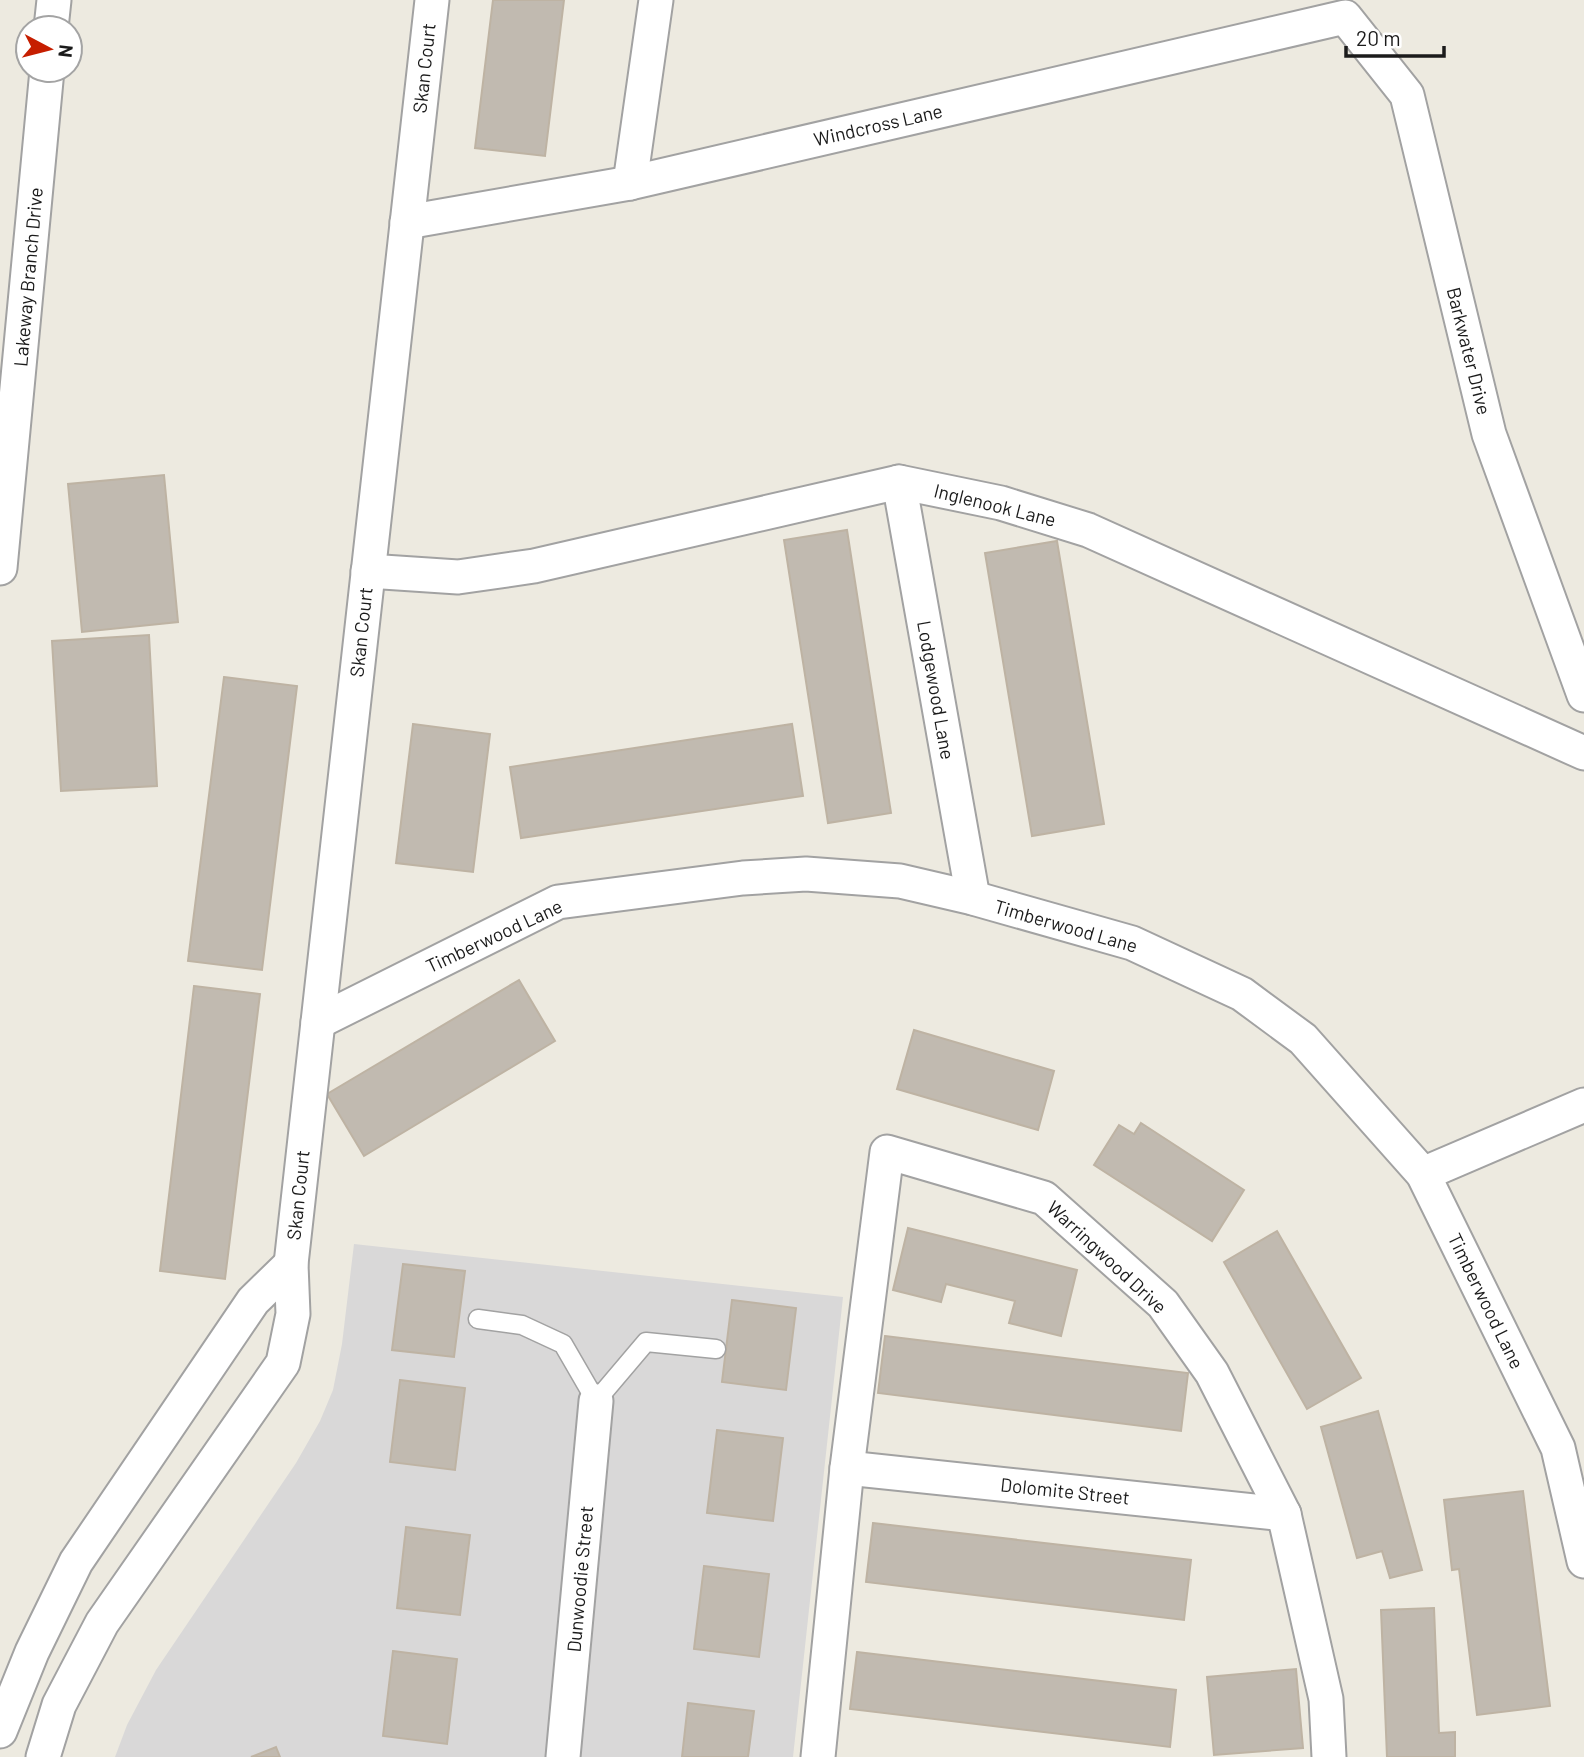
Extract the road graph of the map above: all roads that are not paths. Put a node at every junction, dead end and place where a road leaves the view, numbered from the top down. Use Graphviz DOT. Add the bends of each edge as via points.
graph roads {
  1 [pos="432,0"];
  2 [pos="656,0"];
  3 [pos="1345,17"];
  4 [pos="46,84"];
  5 [pos="630,183"];
  6 [pos="407,222"];
  7 [pos="900,482"];
  8 [pos="1,559"];
  9 [pos="368,571"];
  10 [pos="1584,695"];
  11 [pos="1584,753"];
  12 [pos="973,898"];
  13 [pos="318,1022"];
  14 [pos="1584,1105"];
  15 [pos="1423,1174"];
  16 [pos="291,1264"];
  17 [pos="478,1319"];
  18 [pos="716,1349"];
  19 [pos="596,1401"];
  20 [pos="847,1468"];
  21 [pos="1284,1514"];
  22 [pos="1584,1561"];
  23 [pos="0,1731"];
  24 [pos="43,1757"];
  25 [pos="563,1757"];
  26 [pos="818,1757"];
  27 [pos="1329,1757"];
  1 -- 6 [label="street, Skan Court"];
  2 -- 5 [label="street"];
  3 -- 5 [label="street, Windcross Lane"];
  3 -- 10 [label="street, Barkwater Drive" via="1406,95 1489,434"];
  4 -- 8 [label="street, Lakeway Branch Drive"];
  5 -- 6 [label="street, Windcross Lane"];
  6 -- 9 [label="street, Skan Court"];
  7 -- 9 [label="street, Inglenook Lane" via="534,566 458,577"];
  7 -- 11 [label="street, Inglenook Lane" via="1001,503 1088,530"];
  7 -- 12 [label="street, Lodgewood Lane"];
  9 -- 13 [label="street, Skan Court"];
  12 -- 13 [label="street, Timberwood Lane" via="900,881 806,874 558,902"];
  12 -- 15 [label="street, Timberwood Lane" via="1132,943 1242,994 1303,1039"];
  13 -- 16 [label="street, Skan Court"];
  14 -- 15 [label="street"];
  15 -- 22 [label="street, Timberwood Lane" via="1559,1448"];
  16 -- 23 [label="street, Skan Court" via="253,1301 76,1562"];
  16 -- 24 [label="street, Skan Court" via="293,1314 283,1363 102,1623 59,1705"];
  17 -- 19 [label="lane" via="522,1325 563,1344"];
  18 -- 19 [label="lane" via="646,1342"];
  19 -- 25 [label="street, Dunwoodie Street"];
  20 -- 21 [label="street, Dolomite Street"];
  20 -- 21 [label="street, Warringwood Drive" via="887,1152 1044,1198 1163,1304 1212,1373"];
  20 -- 26 [label="street, Warringwood Drive"];
  21 -- 27 [label="street, Warringwood Drive" via="1326,1699"];
}
